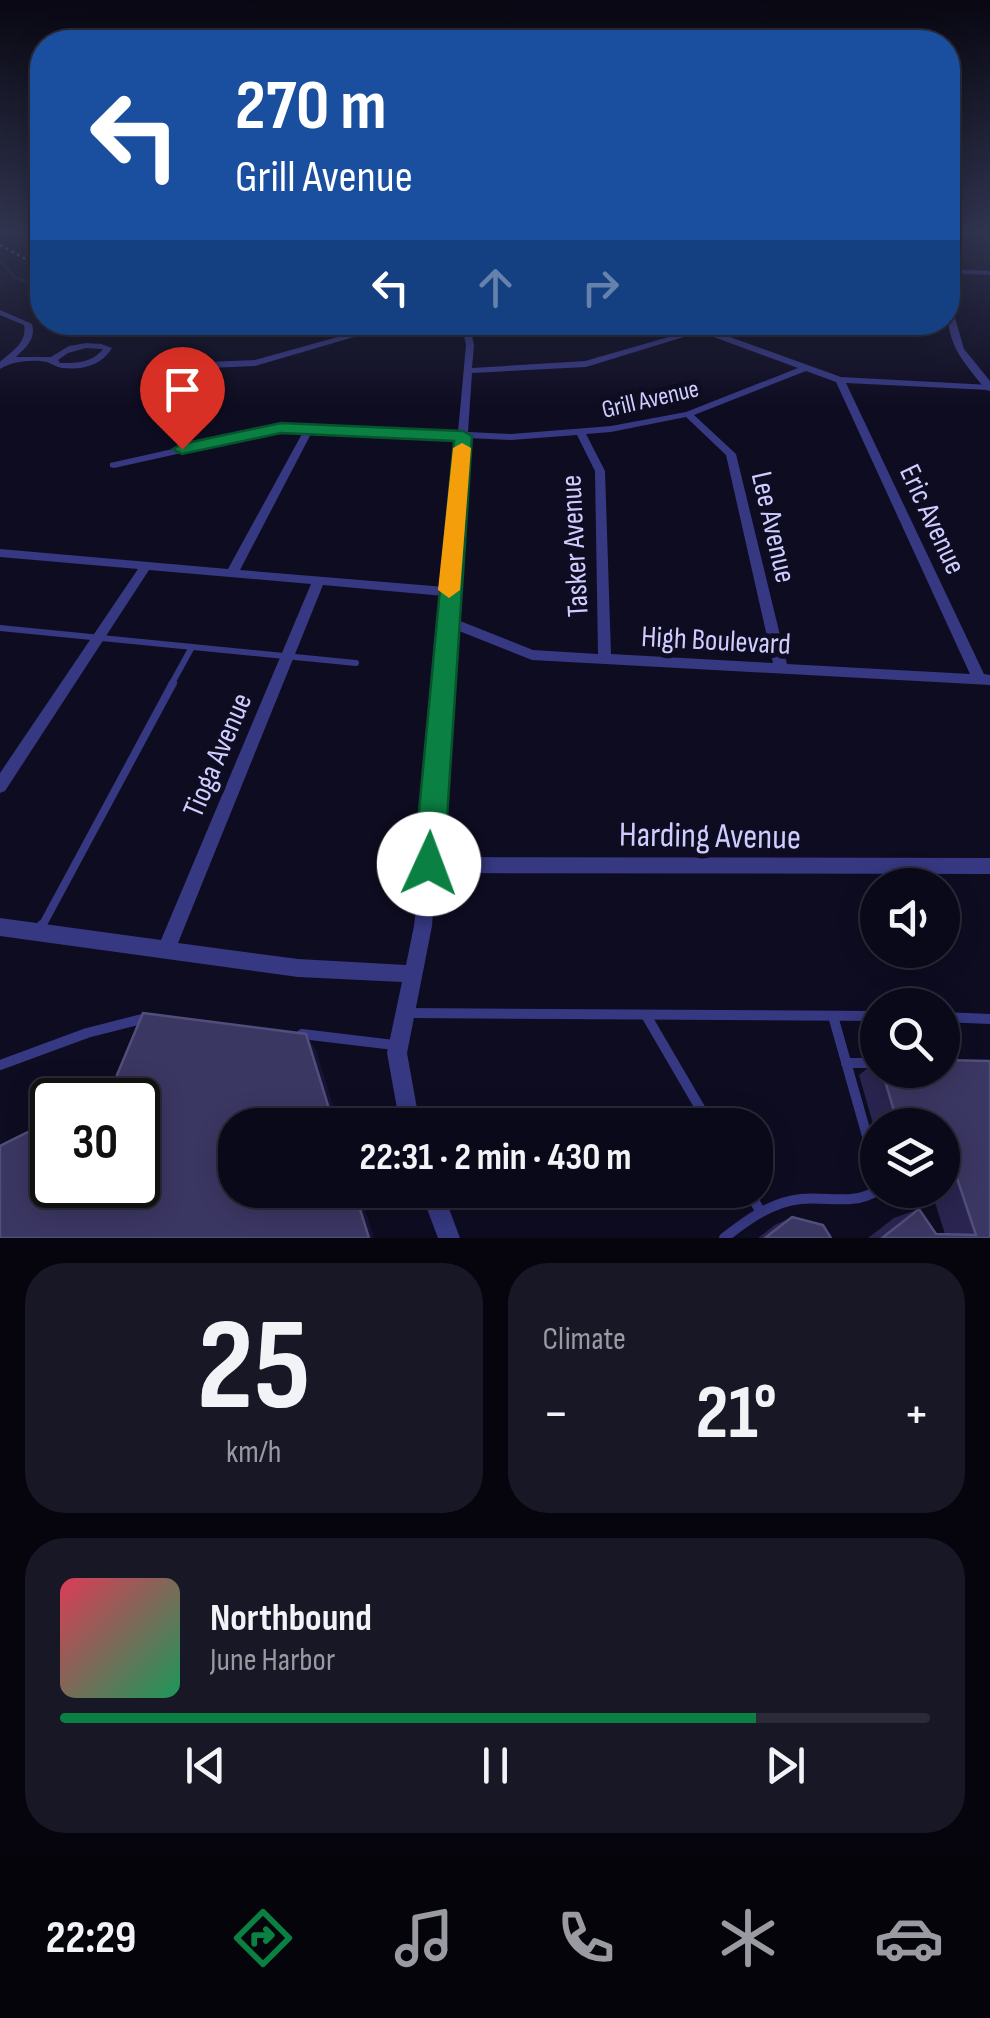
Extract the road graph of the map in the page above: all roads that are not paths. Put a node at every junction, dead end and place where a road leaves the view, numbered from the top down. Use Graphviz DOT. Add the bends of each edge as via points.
graph roads {
  1 [pos="0,312"];
  2 [pos="353,335"];
  3 [pos="468,335"];
  4 [pos="674,335"];
  5 [pos="719,335"];
  6 [pos="952,335"];
  7 [pos="9,359"];
  8 [pos="53,360"];
  9 [pos="0,366"];
  10 [pos="208,366"];
  11 [pos="806,368"];
  12 [pos="468,370"];
  13 [pos="840,380"];
  14 [pos="990,388"];
  15 [pos="688,414"];
  16 [pos="310,427"];
  17 [pos="582,433"];
  18 [pos="463,436"];
  19 [pos="114,465"];
  20 [pos="0,553"];
  21 [pos="146,566"];
  22 [pos="232,573"];
  23 [pos="319,580"];
  24 [pos="449,592"];
  25 [pos="447,621"];
  26 [pos="3,628"];
  27 [pos="0,636"];
  28 [pos="99,637"];
  29 [pos="192,647"];
  30 [pos="288,656"];
  31 [pos="605,660"];
  32 [pos="356,662"];
  33 [pos="781,668"];
  34 [pos="985,680"];
  35 [pos="0,786"];
  36 [pos="429,864"];
  37 [pos="990,866"];
  38 [pos="0,927"];
  39 [pos="39,932"];
  40 [pos="166,950"];
  41 [pos="413,974"];
  42 [pos="405,1013"];
  43 [pos="156,1015"];
  44 [pos="646,1016"];
  45 [pos="833,1016"];
  46 [pos="860,1016"];
  47 [pos="960,1018"];
  48 [pos="990,1019"];
  49 [pos="286,1032"];
  50 [pos="398,1046"];
  51 [pos="846,1063"];
  52 [pos="860,1063"];
  53 [pos="0,1065"];
  54 [pos="407,1108"];
  55 [pos="700,1108"];
  56 [pos="860,1112"];
  57 [pos="860,1197"];
  58 [pos="438,1208"];
  59 [pos="759,1209"];
  60 [pos="449,1238"];
  61 [pos="724,1238"];
  1 -- 7 [label="street" via="28,324 30,332"];
  2 -- 10 [label="street" via="255,363"];
  3 -- 12 [label="street"];
  4 -- 12 [label="street" via="586,364"];
  5 -- 11 [label="street"];
  6 -- 14 [label="street"];
  7 -- 8 [label="street"];
  7 -- 9 [label="street"];
  8 -- 8 [label="street" via="81,366 107,355 108,348 70,348"];
  11 -- 13 [label="street"];
  11 -- 15 [label="street, Grill Avenue"];
  12 -- 18 [label="street"];
  13 -- 14 [label="street"];
  13 -- 34 [label="street, Eric Avenue"];
  15 -- 17 [label="street, Grill Avenue"];
  15 -- 33 [label="street, Lee Avenue" via="731,454"];
  16 -- 18 [label="street, Grill Avenue"];
  16 -- 19 [label="street, Grill Avenue" via="265,430"];
  16 -- 22 [label="street"];
  17 -- 18 [label="street, Grill Avenue"];
  17 -- 31 [label="street, Tasker Avenue" via="600,471"];
  18 -- 24 [label="street"];
  20 -- 21 [label="street"];
  21 -- 22 [label="street"];
  21 -- 28 [label="street"];
  22 -- 23 [label="street"];
  23 -- 24 [label="street"];
  23 -- 30 [label="street, Tioga Avenue"];
  24 -- 25 [label="street"];
  25 -- 31 [label="street, High Boulevard" via="532,654"];
  25 -- 36 [label="street"];
  26 -- 27 [label="lane"];
  26 -- 28 [label="lane"];
  28 -- 29 [label="lane"];
  28 -- 35 [label="street"];
  29 -- 30 [label="lane"];
  29 -- 39 [label="lane"];
  30 -- 32 [label="lane"];
  30 -- 40 [label="street, Tioga Avenue"];
  31 -- 33 [label="street, High Boulevard"];
  33 -- 34 [label="street, High Boulevard"];
  36 -- 37 [label="street, Harding Avenue"];
  36 -- 41 [label="street"];
  38 -- 39 [label="street"];
  39 -- 40 [label="street"];
  40 -- 41 [label="street" via="298,968"];
  41 -- 42 [label="street"];
  42 -- 44 [label="lane"];
  42 -- 50 [label="street"];
  43 -- 53 [label="lane"];
  44 -- 45 [label="lane"];
  44 -- 55 [label="lane"];
  45 -- 46 [label="lane"];
  45 -- 51 [label="lane"];
  47 -- 48 [label="lane"];
  49 -- 50 [label="lane"];
  50 -- 54 [label="street"];
  51 -- 52 [label="lane"];
  51 -- 56 [label="lane"];
  57 -- 59 [label="lane" via="797,1199"];
  58 -- 60 [label="street"];
  59 -- 61 [label="lane"];
}
